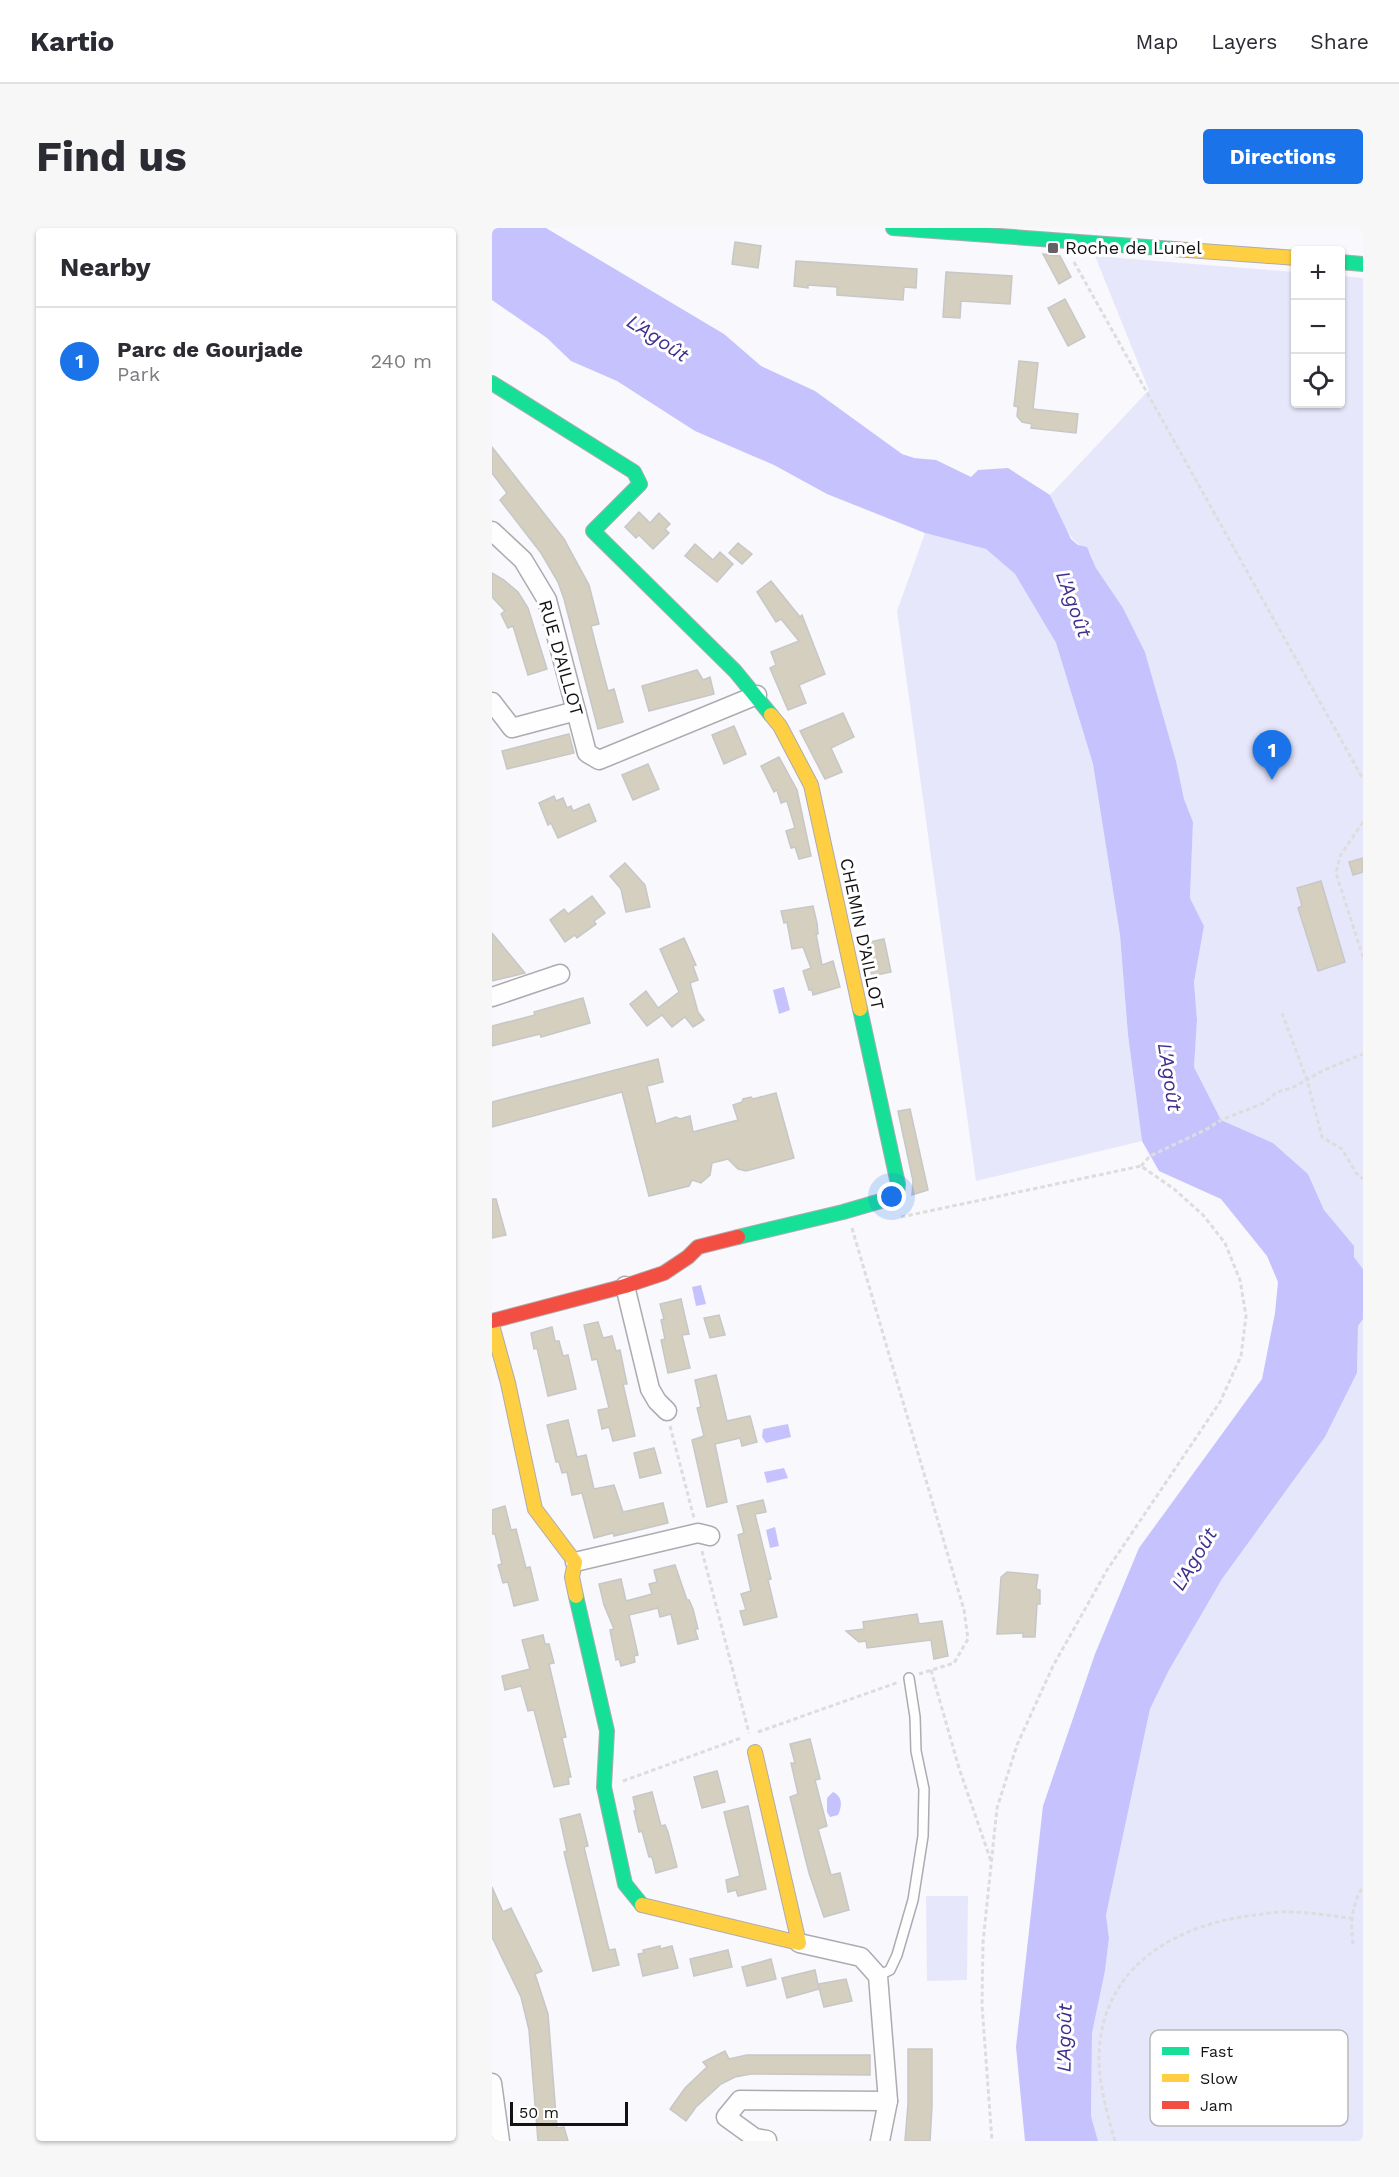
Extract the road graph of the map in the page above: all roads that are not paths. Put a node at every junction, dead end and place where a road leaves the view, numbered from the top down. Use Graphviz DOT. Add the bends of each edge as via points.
graph roads {
  1 [pos="893,228"];
  2 [pos="1058,234"];
  3 [pos="1291,257"];
  4 [pos="1345,262"];
  5 [pos="1363,264"];
  6 [pos="492,383"];
  7 [pos="492,531"];
  8 [pos="757,695"];
  9 [pos="492,702"];
  10 [pos="576,711"];
  11 [pos="560,974"];
  12 [pos="492,998"];
  13 [pos="624,1286"];
  14 [pos="492,1321"];
  15 [pos="492,1325"];
  16 [pos="492,1376"];
  17 [pos="512,1408"];
  18 [pos="667,1411"];
  19 [pos="704,1535"];
  20 [pos="575,1562"];
  21 [pos="909,1678"];
  22 [pos="755,1752"];
  23 [pos="799,1943"];
  24 [pos="878,1976"];
  25 [pos="492,2083"];
  26 [pos="888,2101"];
  27 [pos="767,2140"];
  28 [pos="500,2141"];
  29 [pos="880,2141"];
  1 -- 2 [label="street"];
  2 -- 3 [label="street"];
  4 -- 5 [label="street"];
  6 -- 8 [label="street, CHEMIN D'AILLOT" via="634,472 640,484 593,531"];
  7 -- 10 [label="street, RUE D'AILLOT" via="523,561 547,600"];
  8 -- 10 [label="street, RUE D'AILLOT" via="599,760 587,753"];
  8 -- 13 [label="street, CHEMIN D'AILLOT" via="780,726 811,785 897,1193 891,1198 698,1247 664,1273"];
  9 -- 10 [label="street" via="512,728"];
  11 -- 12 [label="street"];
  13 -- 14 [label="street"];
  13 -- 18 [label="street" via="650,1389"];
  15 -- 17 [label="street"];
  16 -- 17 [label="street"];
  17 -- 20 [label="street" via="535,1509"];
  19 -- 20 [label="street"];
  20 -- 23 [label="street" via="572,1576 607,1731 604,1787 625,1884 641,1905"];
  21 -- 24 [label="lane" via="924,1789 923,1836 913,1900 897,1955 890,1970"];
  22 -- 23 [label="street"];
  23 -- 24 [label="street" via="861,1957"];
  24 -- 26 [label="street"];
  25 -- 28 [label="street"];
  26 -- 27 [label="street" via="740,2100 726,2117 755,2138"];
  26 -- 29 [label="street"];
}
